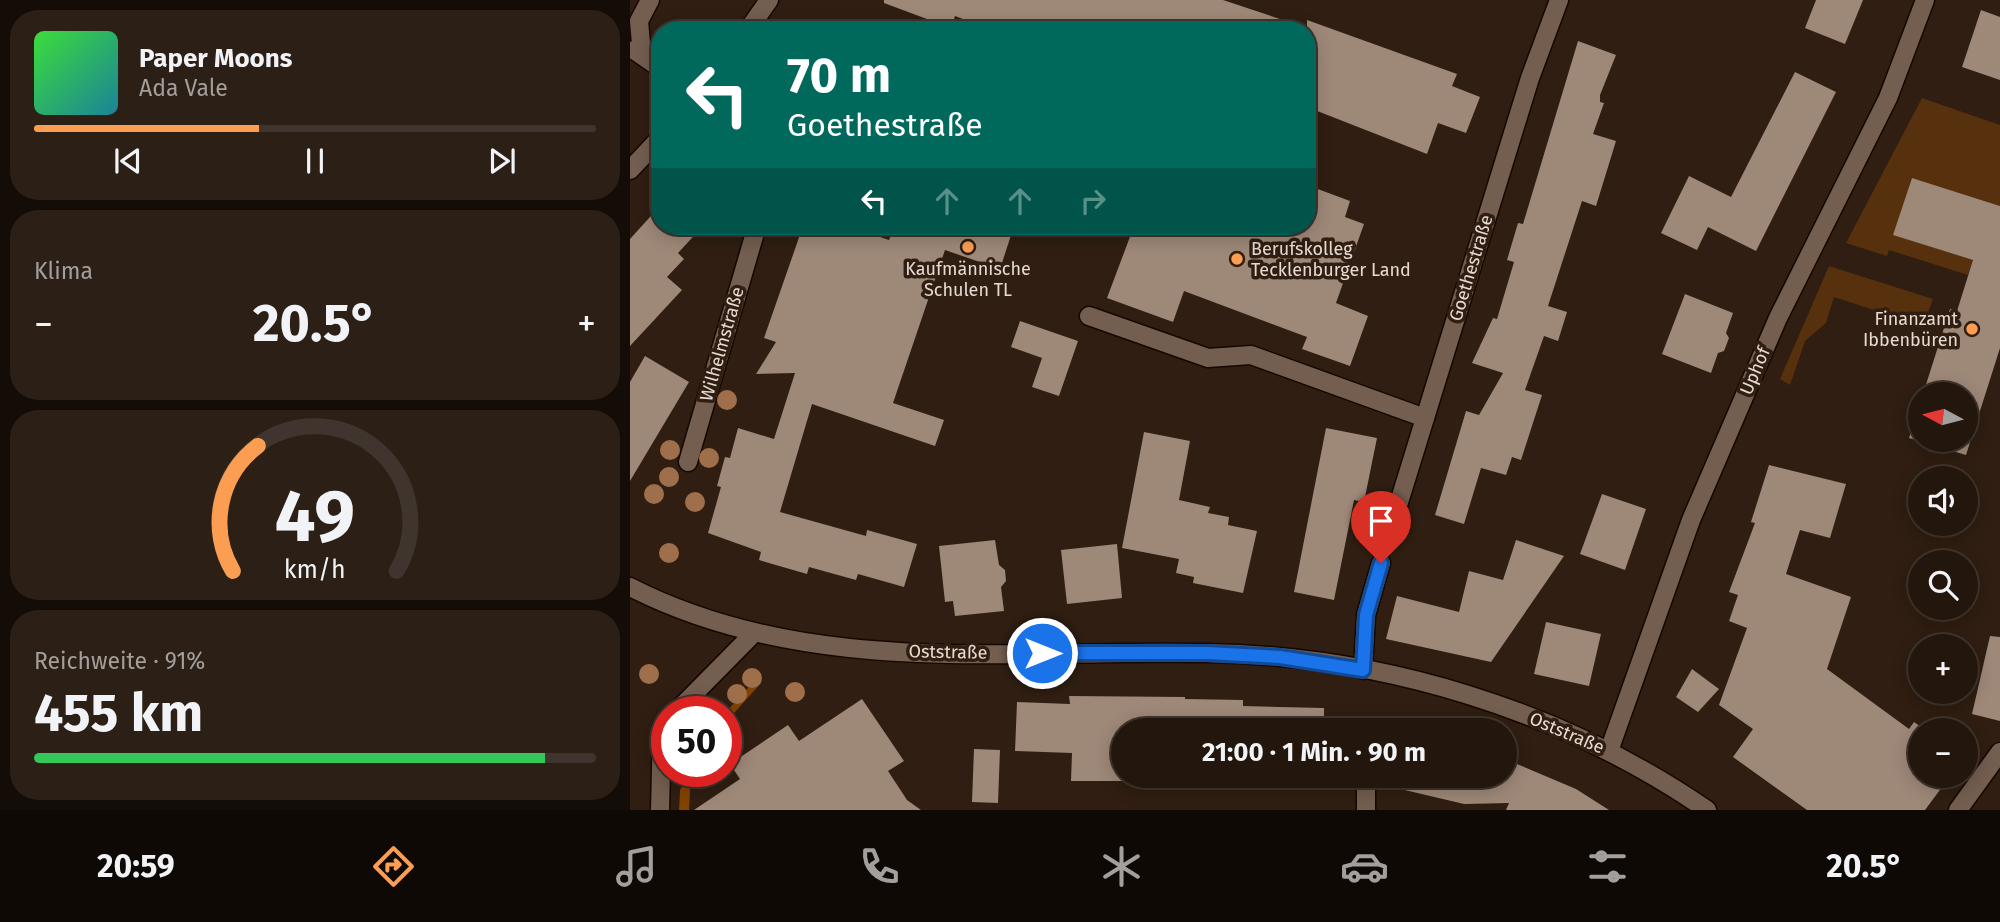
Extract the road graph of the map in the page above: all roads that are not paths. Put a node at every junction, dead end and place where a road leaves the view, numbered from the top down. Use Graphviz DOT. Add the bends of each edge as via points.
graph roads {
  1 [pos="769,0"];
  2 [pos="1559,0"];
  3 [pos="1925,0"];
  4 [pos="647,3"];
  5 [pos="754,21"];
  6 [pos="636,51"];
  7 [pos="651,62"];
  8 [pos="651,147"];
  9 [pos="631,168"];
  10 [pos="754,235"];
  11 [pos="1088,316"];
  12 [pos="1425,418"];
  13 [pos="688,462"];
  14 [pos="1388,538"];
  15 [pos="1381,563"];
  16 [pos="630,587"];
  17 [pos="752,634"];
  18 [pos="1363,670"];
  19 [pos="692,696"];
  20 [pos="1609,751"];
  21 [pos="2000,752"];
  22 [pos="661,787"];
  23 [pos="1366,788"];
  24 [pos="660,810"];
  25 [pos="1366,810"];
  26 [pos="1707,810"];
  27 [pos="1958,810"];
  1 -- 5 [label="street"];
  2 -- 12 [label="street, Goethestraße" via="1530,78"];
  3 -- 20 [label="street, Uphof" via="1888,97 1778,318 1691,520"];
  4 -- 6 [label="street"];
  6 -- 7 [label="street"];
  8 -- 9 [label="street"];
  10 -- 13 [label="street, Wilhelmstraße"];
  11 -- 12 [label="street" via="1208,358 1251,355"];
  12 -- 14 [label="street, Goethestraße"];
  15 -- 18 [label="street" via="1366,615"];
  16 -- 17 [label="street, Oststraße"];
  17 -- 18 [label="street, Oststraße" via="812,645 923,653 1207,653 1280,657"];
  17 -- 19 [label="street"];
  18 -- 20 [label="street, Oststraße" via="1492,701"];
  20 -- 26 [label="street, Oststraße"];
  21 -- 27 [label="street"];
  22 -- 24 [label="street"];
  23 -- 25 [label="street"];
}
